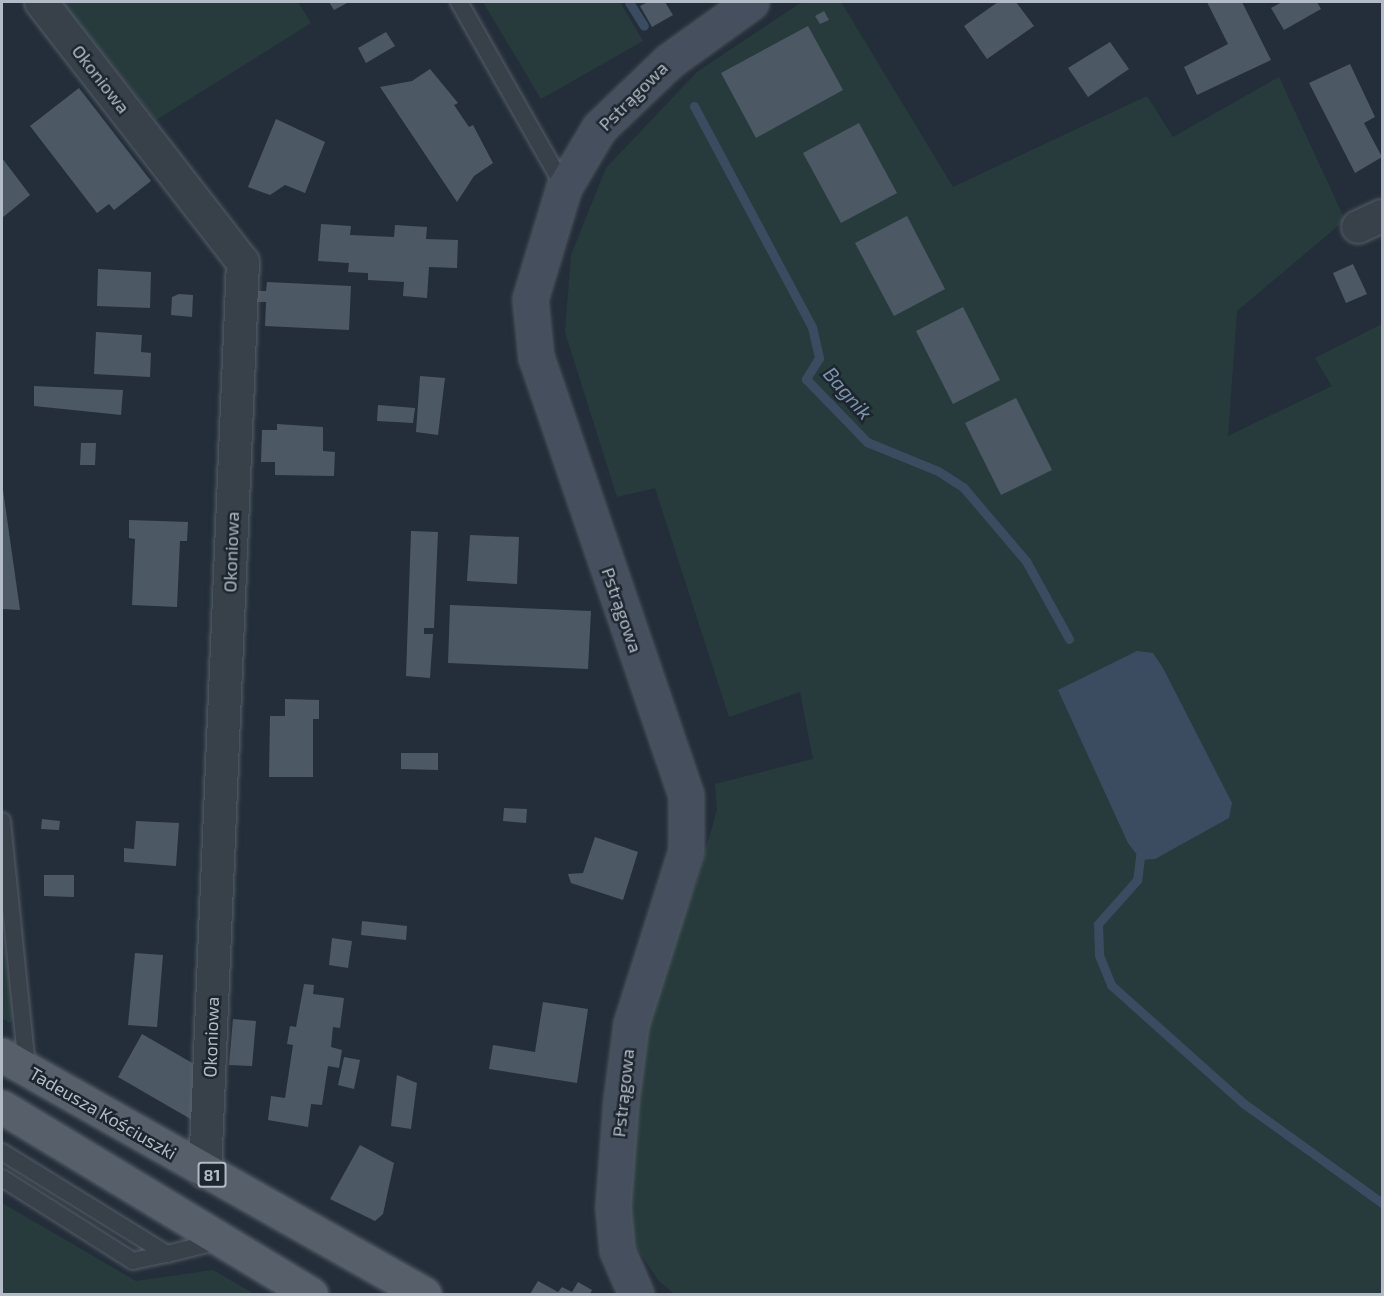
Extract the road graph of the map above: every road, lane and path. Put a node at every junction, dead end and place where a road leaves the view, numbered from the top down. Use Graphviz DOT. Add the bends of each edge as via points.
graph roads {
  1 [pos="40,2"];
  2 [pos="459,2"];
  3 [pos="751,2"];
  4 [pos="564,187"];
  5 [pos="2,820"];
  6 [pos="14,1063"];
  7 [pos="2,1107"];
  8 [pos="2,1152"];
  9 [pos="206,1172"];
  10 [pos="2,1178"];
  11 [pos="221,1240"];
  12 [pos="167,1254"];
  13 [pos="311,1294"];
  14 [pos="424,1294"];
  15 [pos="636,1294"];
  1 -- 9 [label="street, Okoniowa" via="243,262"];
  2 -- 4 [label="lane"];
  3 -- 4 [label="street, Pstrągowa" via="699,37 630,97 599,128"];
  4 -- 15 [label="street, Pstrągowa" via="530,299 531,336 686,795 689,825 687,851 631,1024 621,1101 613,1207 617,1250"];
  5 -- 6 [label="lane"];
  6 -- 9 [label="main road, Tadeusza Kościuszki / 81"];
  7 -- 11 [label="main road"];
  8 -- 12 [label="lane"];
  9 -- 14 [label="main road, Tadeusza Kościuszki / 81"];
  10 -- 12 [label="lane" via="133,1261"];
  11 -- 12 [label="lane"];
  11 -- 13 [label="main road"];
}
